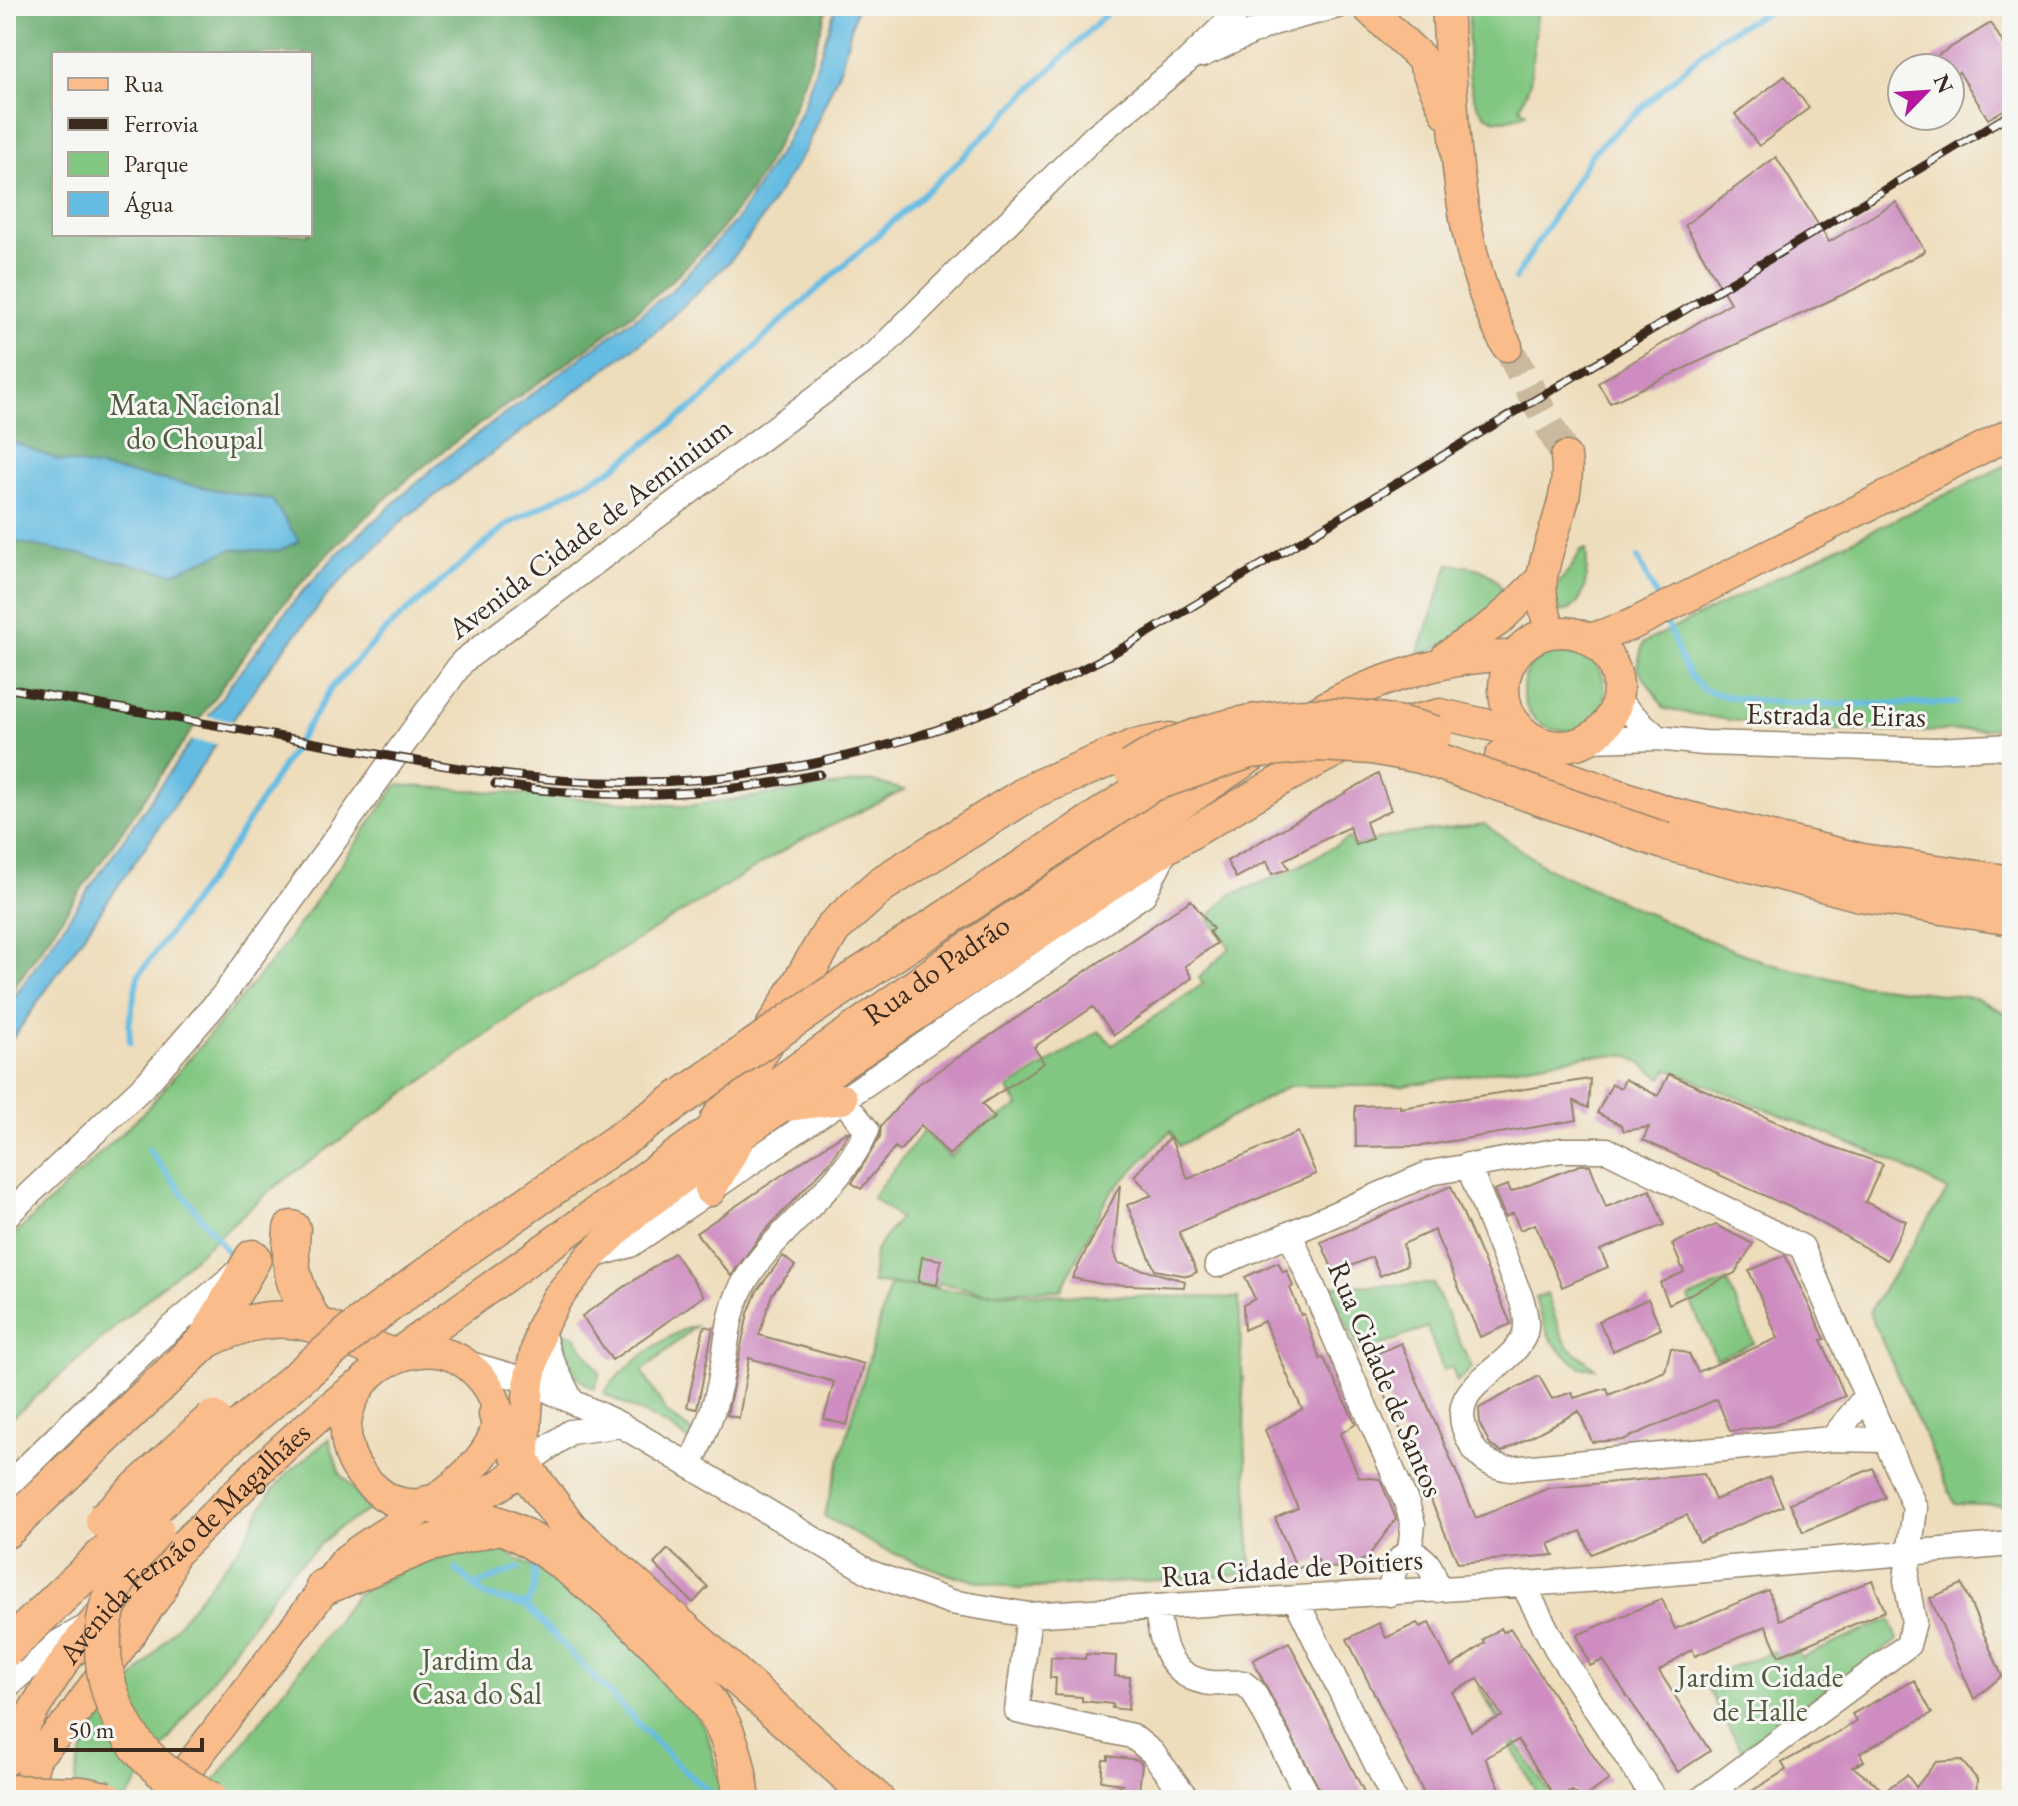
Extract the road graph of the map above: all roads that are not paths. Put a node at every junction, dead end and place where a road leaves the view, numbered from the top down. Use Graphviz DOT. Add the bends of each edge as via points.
graph roads {
  1 [pos="1244,6"];
  2 [pos="1338,6"];
  3 [pos="1447,6"];
  4 [pos="1369,7"];
  5 [pos="1185,63"];
  6 [pos="1456,135"];
  7 [pos="1507,346"];
  8 [pos="2012,433"];
  9 [pos="1566,457"];
  10 [pos="1533,586"];
  11 [pos="1551,632"];
  12 [pos="1600,649"];
  13 [pos="1518,651"];
  14 [pos="1432,664"];
  15 [pos="1617,701"];
  16 [pos="1210,733"];
  17 [pos="1524,733"];
  18 [pos="1658,738"];
  19 [pos="1588,740"];
  20 [pos="2012,746"];
  21 [pos="1668,828"];
  22 [pos="1167,848"];
  23 [pos="2012,884"];
  24 [pos="2012,917"];
  25 [pos="692,1084"];
  26 [pos="842,1099"];
  27 [pos="780,1107"];
  28 [pos="719,1131"];
  29 [pos="1468,1165"];
  30 [pos="710,1191"];
  31 [pos="6,1216"];
  32 [pos="292,1229"];
  33 [pos="1290,1234"];
  34 [pos="590,1257"];
  35 [pos="253,1258"];
  36 [pos="1217,1265"];
  37 [pos="313,1322"];
  38 [pos="541,1328"];
  39 [pos="206,1340"];
  40 [pos="392,1357"];
  41 [pos="470,1364"];
  42 [pos="529,1381"];
  43 [pos="358,1385"];
  44 [pos="1866,1396"];
  45 [pos="570,1398"];
  46 [pos="497,1415"];
  47 [pos="621,1425"];
  48 [pos="1832,1439"];
  49 [pos="1886,1440"];
  50 [pos="221,1443"];
  51 [pos="524,1465"];
  52 [pos="690,1466"];
  53 [pos="6,1487"];
  54 [pos="428,1504"];
  55 [pos="499,1526"];
  56 [pos="6,1530"];
  57 [pos="2012,1544"];
  58 [pos="1410,1551"];
  59 [pos="1910,1551"];
  60 [pos="173,1555"];
  61 [pos="1523,1584"];
  62 [pos="324,1587"];
  63 [pos="1438,1590"];
  64 [pos="1390,1594"];
  65 [pos="1296,1600"];
  66 [pos="1157,1609"];
  67 [pos="1029,1615"];
  68 [pos="6,1617"];
  69 [pos="88,1626"];
  70 [pos="6,1649"];
  71 [pos="6,1687"];
  72 [pos="39,1697"];
  73 [pos="70,1720"];
  74 [pos="6,1726"];
  75 [pos="6,1760"];
  76 [pos="6,1793"];
  77 [pos="32,1800"];
  78 [pos="50,1800"];
  79 [pos="107,1800"];
  80 [pos="164,1800"];
  81 [pos="211,1800"];
  82 [pos="742,1800"];
  83 [pos="876,1800"];
  84 [pos="1188,1800"];
  85 [pos="1310,1800"];
  86 [pos="1394,1800"];
  87 [pos="1655,1800"];
  88 [pos="1700,1800"];
  1 -- 5 [label="street, Avenida Cidade de Aeminium"];
  2 -- 5 [label="street, Avenida Cidade de Aeminium" via="1273,23"];
  3 -- 6 [label="main road"];
  4 -- 6 [label="main road" via="1421,58"];
  5 -- 31 [label="street, Avenida Cidade de Aeminium" via="1095,136 867,360 463,661 225,993 148,1082"];
  6 -- 7 [label="main road" via="1478,276"];
  8 -- 12 [label="main road" via="1637,622"];
  9 -- 10 [label="main road" via="1567,488"];
  10 -- 11 [label="main road"];
  10 -- 13 [label="main road"];
  10 -- 14 [label="main road" via="1476,640"];
  11 -- 12 [label="main road" via="1566,631"];
  11 -- 13 [label="main road"];
  12 -- 15 [label="main road" via="1618,685"];
  13 -- 14 [label="main road, Rua do Padrão"];
  13 -- 17 [label="main road" via="1506,671 1506,705"];
  14 -- 28 [label="main road, Rua do Padrão" via="1320,710"];
  15 -- 18 [label="street"];
  15 -- 19 [label="main road" via="1611,716"];
  16 -- 21 [label="highway, bridge" via="1269,718 1322,716 1425,731"];
  16 -- 28 [label="highway, bridge" via="1134,748 1035,789 882,884 833,928"];
  16 -- 68 [label="highway, bridge" via="1138,764 783,999 406,1261 168,1458"];
  17 -- 19 [label="main road" via="1555,746"];
  17 -- 22 [label="main road, Rua do Padrão" via="1440,714 1407,720 1295,772"];
  18 -- 19 [label="street, Estrada de Eiras"];
  18 -- 20 [label="street, Estrada de Eiras" via="1936,750"];
  21 -- 23 [label="highway"];
  21 -- 24 [label="highway" via="1860,893"];
  21 -- 50 [label="highway, bridge" via="1421,755 1372,746 1319,743 1249,750 1150,784 794,1019 444,1263 358,1327"];
  22 -- 26 [label="street, Rua do Padrão" via="1144,894"];
  22 -- 27 [label="main road, Rua do Padrão"];
  25 -- 28 [label="main road"];
  26 -- 27 [label="main road"];
  26 -- 30 [label="street, Rua do Padrão"];
  26 -- 52 [label="street" via="867,1130 849,1166 743,1285 719,1389"];
  27 -- 28 [label="main road, Rua do Padrão"];
  28 -- 30 [label="main road"];
  28 -- 34 [label="main road, Rua do Padrão"];
  28 -- 40 [label="main road, Rua do Padrão"];
  29 -- 33 [label="street" via="1430,1173"];
  29 -- 44 [label="street" via="1561,1150 1607,1150 1802,1247"];
  29 -- 48 [label="street" via="1527,1325 1522,1340 1462,1403 1460,1421 1473,1450 1491,1466 1510,1469"];
  30 -- 34 [label="street, Rua do Padrão" via="630,1245"];
  32 -- 37 [label="highway" via="293,1285"];
  33 -- 36 [label="street"];
  33 -- 58 [label="street, Rua Cidade de Santos" via="1407,1504 1413,1524"];
  34 -- 38 [label="main road, Rua do Padrão"];
  35 -- 39 [label="highway"];
  35 -- 53 [label="street" via="149,1347"];
  37 -- 39 [label="highway" via="276,1318 239,1324"];
  37 -- 40 [label="highway"];
  38 -- 42 [label="main road, Rua do Padrão"];
  38 -- 45 [label="street"];
  39 -- 56 [label="highway"];
  40 -- 41 [label="main road" via="438,1352"];
  40 -- 43 [label="main road"];
  41 -- 42 [label="street, Rua Cidade de Poitiers"];
  41 -- 46 [label="main road" via="487,1385"];
  42 -- 45 [label="street, Rua Cidade de Poitiers"];
  42 -- 51 [label="main road, Rua do Padrão"];
  43 -- 54 [label="main road" via="346,1408 354,1464 389,1499"];
  43 -- 60 [label="main road, Avenida Fernão de Magalhães" via="298,1431"];
  44 -- 48 [label="street"];
  44 -- 49 [label="street"];
  45 -- 47 [label="street, Rua Cidade de Poitiers"];
  46 -- 51 [label="highway"];
  46 -- 54 [label="main road" via="480,1463"];
  47 -- 51 [label="street" via="570,1432"];
  47 -- 52 [label="street, Rua Cidade de Poitiers"];
  48 -- 49 [label="street"];
  49 -- 59 [label="street" via="1915,1508"];
  50 -- 70 [label="highway, bridge"];
  50 -- 81 [label="highway, bridge" via="123,1572 111,1596 103,1644 107,1683 135,1744 164,1772"];
  51 -- 54 [label="main road" via="489,1494"];
  51 -- 83 [label="highway" via="570,1529"];
  52 -- 67 [label="street, Rua Cidade de Poitiers" via="871,1573 951,1602"];
  54 -- 55 [label="highway"];
  54 -- 62 [label="main road" via="368,1541"];
  55 -- 62 [label="highway" via="427,1544"];
  55 -- 82 [label="highway" via="582,1577 669,1656 721,1722 738,1765"];
  57 -- 59 [label="street, Rua Cidade de Poitiers"];
  58 -- 63 [label="street" via="1424,1557"];
  58 -- 64 [label="street" via="1393,1569"];
  59 -- 61 [label="street, Rua Cidade de Poitiers"];
  59 -- 88 [label="street" via="1906,1580 1914,1622 1908,1645"];
  60 -- 69 [label="main road, Avenida Fernão de Magalhães" via="143,1572"];
  60 -- 73 [label="main road" via="161,1590"];
  61 -- 63 [label="street, Rua Cidade de Poitiers"];
  61 -- 87 [label="street" via="1556,1648"];
  62 -- 80 [label="main road"];
  63 -- 64 [label="street, Rua Cidade de Poitiers"];
  64 -- 65 [label="street, Rua Cidade de Poitiers"];
  65 -- 66 [label="street, Rua Cidade de Poitiers"];
  65 -- 86 [label="street"];
  66 -- 67 [label="street, Rua Cidade de Poitiers"];
  66 -- 85 [label="street" via="1163,1650 1177,1670 1213,1684 1243,1683 1253,1691"];
  67 -- 84 [label="street" via="1017,1711 1132,1736 1152,1752"];
  69 -- 71 [label="street" via="57,1643"];
  69 -- 72 [label="main road, Avenida Fernão de Magalhães"];
  72 -- 74 [label="street"];
  72 -- 75 [label="main road, Avenida Fernão de Magalhães"];
  73 -- 77 [label="main road" via="36,1757 29,1783"];
  73 -- 78 [label="main road" via="52,1763"];
  76 -- 79 [label="highway, bridge"];
}
